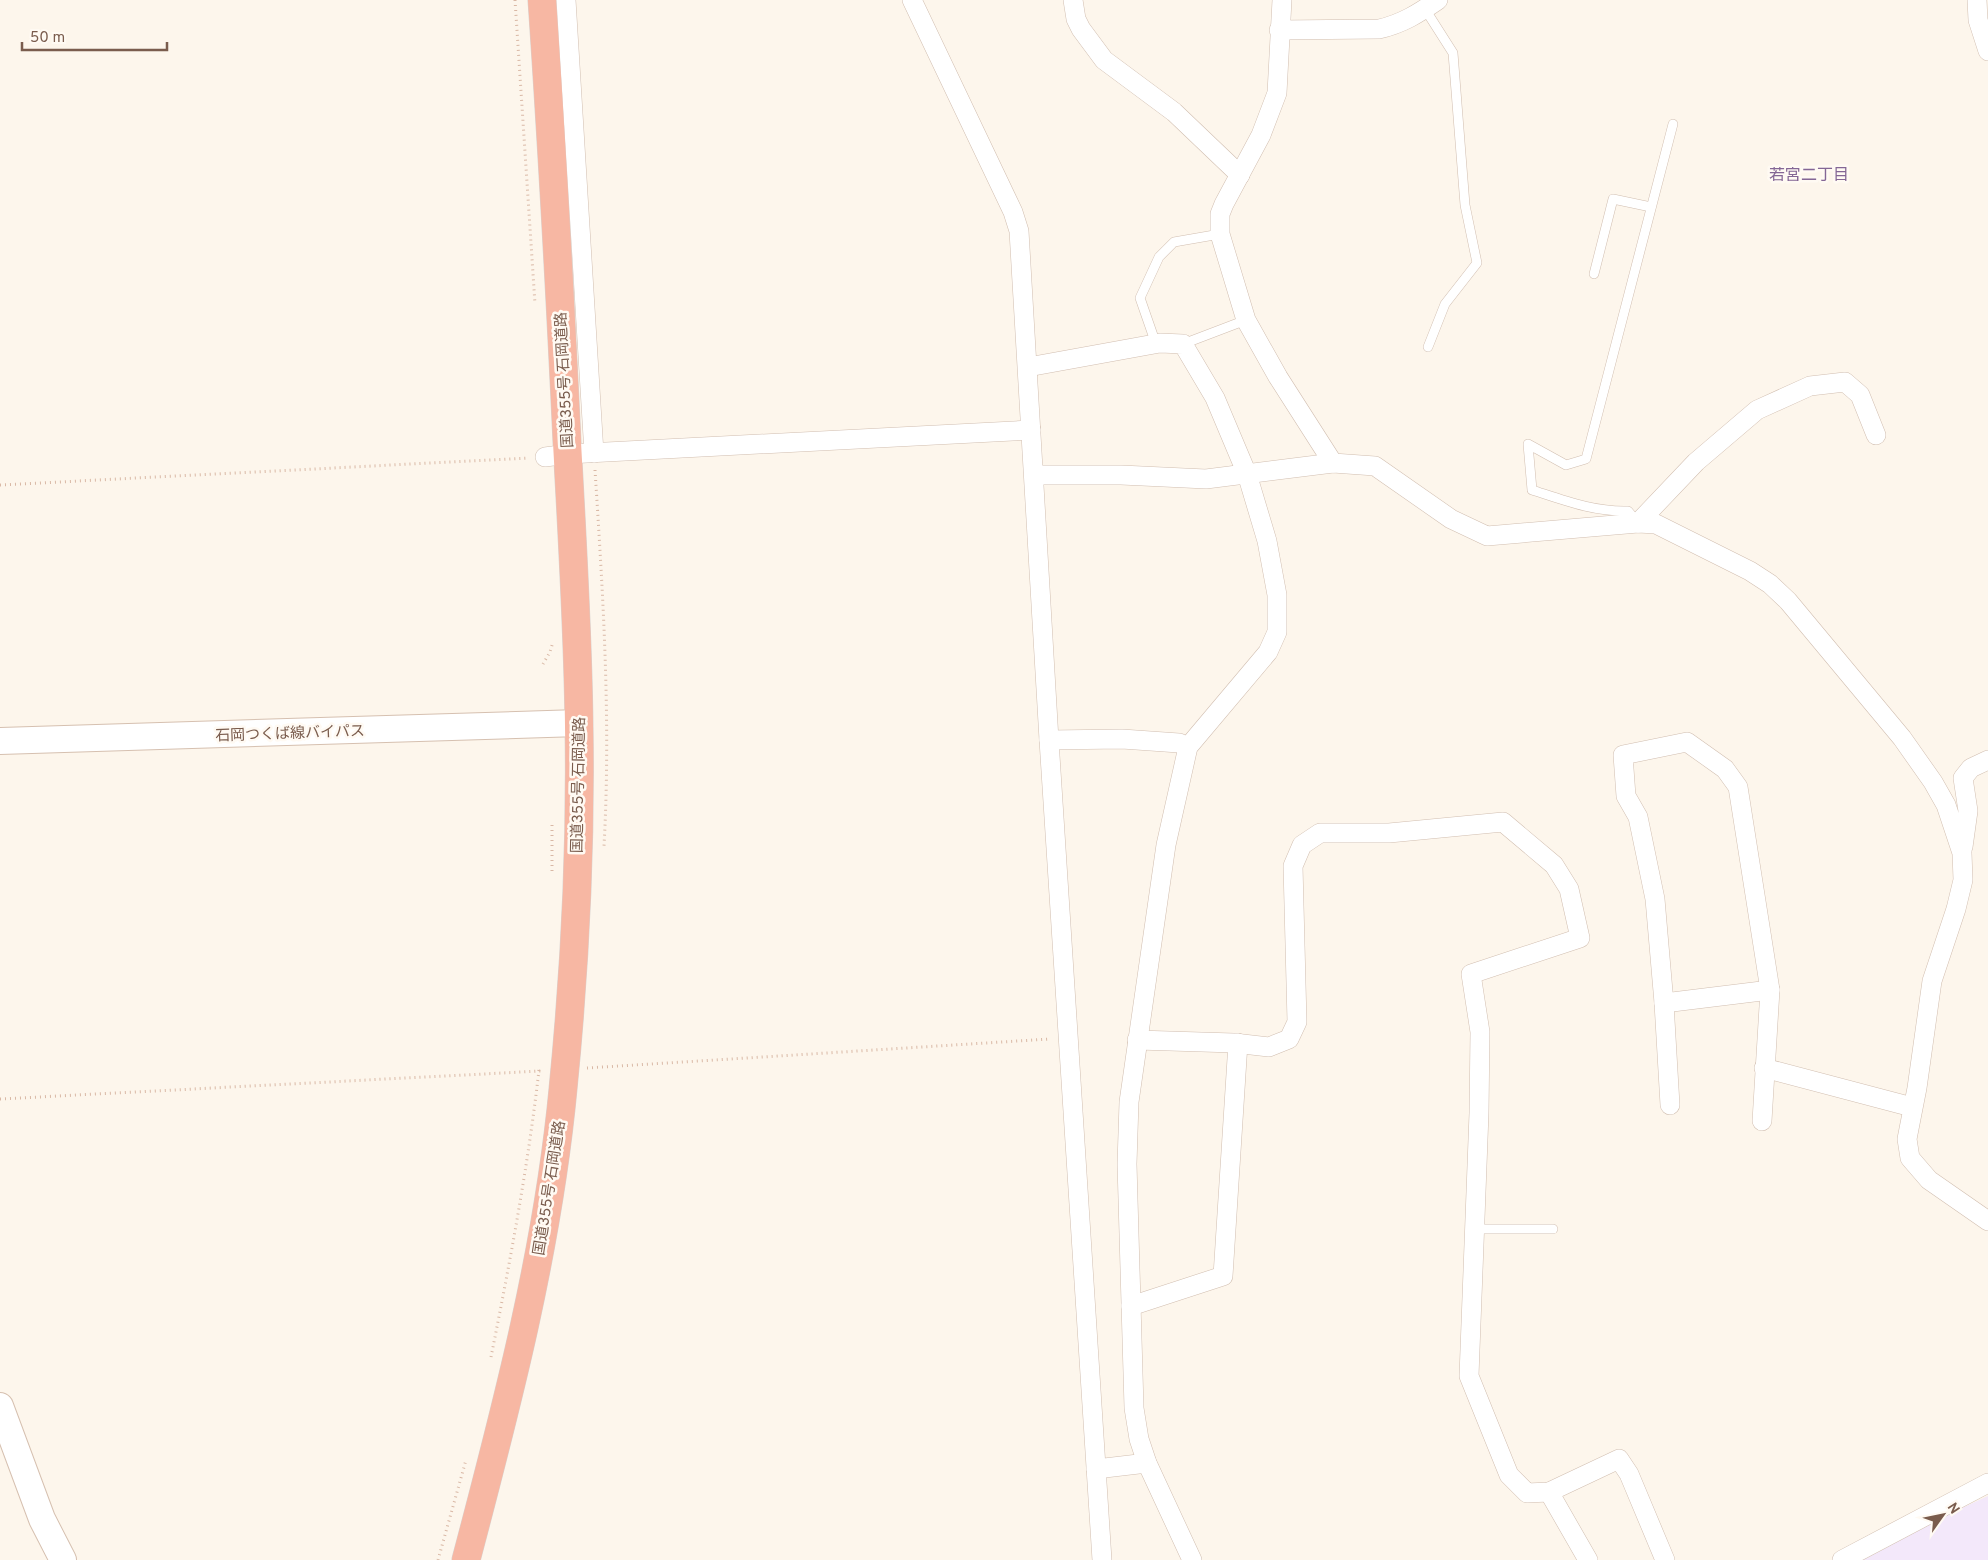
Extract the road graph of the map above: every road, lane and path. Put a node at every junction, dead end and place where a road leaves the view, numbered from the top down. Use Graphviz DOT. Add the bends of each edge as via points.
graph roads {
  1 [pos="516,0"];
  2 [pos="542,0"];
  3 [pos="566,0"];
  4 [pos="912,0"];
  5 [pos="1073,0"];
  6 [pos="1282,0"];
  7 [pos="1977,0"];
  8 [pos="1431,4"];
  9 [pos="1279,30"];
  10 [pos="1988,51"];
  11 [pos="1673,124"];
  12 [pos="1240,175"];
  13 [pos="1651,207"];
  14 [pos="1220,234"];
  15 [pos="1594,274"];
  16 [pos="535,310"];
  17 [pos="1246,320"];
  18 [pos="1156,344"];
  19 [pos="1183,344"];
  20 [pos="1428,347"];
  21 [pos="1028,367"];
  22 [pos="1031,430"];
  23 [pos="1876,435"];
  24 [pos="569,455"];
  25 [pos="1334,463"];
  26 [pos="1247,474"];
  27 [pos="1034,475"];
  28 [pos="0,485"];
  29 [pos="1638,523"];
  30 [pos="580,724"];
  31 [pos="1049,740"];
  32 [pos="0,741"];
  33 [pos="1188,747"];
  34 [pos="1988,760"];
  35 [pos="552,825"];
  36 [pos="1962,853"];
  37 [pos="552,882"];
  38 [pos="1770,990"];
  39 [pos="1664,1003"];
  40 [pos="1067,1038"];
  41 [pos="1137,1040"];
  42 [pos="1238,1043"];
  43 [pos="548,1066"];
  44 [pos="1764,1068"];
  45 [pos="0,1099"];
  46 [pos="1670,1106"];
  47 [pos="1912,1106"];
  48 [pos="1762,1121"];
  49 [pos="1988,1221"];
  50 [pos="1475,1229"];
  51 [pos="1553,1229"];
  52 [pos="1131,1306"];
  53 [pos="490,1364"];
  54 [pos="0,1406"];
  55 [pos="467,1457"];
  56 [pos="1146,1463"];
  57 [pos="1096,1469"];
  58 [pos="1988,1483"];
  59 [pos="1549,1492"];
  60 [pos="63,1560"];
  61 [pos="438,1560"];
  62 [pos="466,1560"];
  63 [pos="1102,1560"];
  64 [pos="1192,1560"];
  65 [pos="1588,1560"];
  66 [pos="1665,1560"];
  67 [pos="1842,1560"];
  1 -- 16 [label="path"];
  2 -- 24 [label="highway, 国道355号 石岡道路"];
  3 -- 24 [label="street"];
  4 -- 21 [label="street" via="1016,217 1022,260"];
  5 -- 12 [label="street" via="1081,29 1104,60 1174,112"];
  6 -- 9 [label="street"];
  7 -- 10 [label="street" via="1978,20"];
  8 -- 9 [label="street" via="1400,23 1379,29"];
  8 -- 20 [label="lane" via="1453,53 1465,205 1477,264 1446,304"];
  9 -- 12 [label="street" via="1277,93 1261,135"];
  11 -- 13 [label="lane"];
  12 -- 14 [label="street" via="1220,214"];
  13 -- 15 [label="lane" via="1613,199"];
  13 -- 29 [label="lane" via="1586,459 1566,464 1528,444 1532,490 1579,505 1613,512 1628,511"];
  14 -- 17 [label="street"];
  14 -- 18 [label="lane" via="1174,242 1159,257 1140,298"];
  17 -- 19 [label="lane"];
  17 -- 25 [label="street" via="1278,377"];
  18 -- 19 [label="street"];
  18 -- 21 [label="street"];
  19 -- 26 [label="street" via="1214,398"];
  21 -- 22 [label="street"];
  22 -- 24 [label="street"];
  22 -- 27 [label="street"];
  23 -- 29 [label="street" via="1860,395 1845,382 1810,386 1757,410 1696,462"];
  24 -- 28 [label="path"];
  24 -- 30 [label="highway, 国道355号 石岡道路"];
  25 -- 26 [label="street"];
  25 -- 29 [label="street" via="1375,466 1451,518 1487,536"];
  26 -- 27 [label="street" via="1206,479"];
  26 -- 33 [label="street" via="1268,541 1277,595 1277,632 1268,652"];
  27 -- 31 [label="street"];
  29 -- 36 [label="street" via="1656,524 1750,571 1788,601 1902,738 1933,782 1946,805"];
  30 -- 32 [label="main road, 石岡つくば線バイパス"];
  30 -- 43 [label="highway, 国道355号 石岡道路" via="577,891"];
  31 -- 33 [label="street" via="1122,739 1179,743"];
  31 -- 40 [label="street"];
  33 -- 41 [label="street" via="1166,844"];
  34 -- 36 [label="street" via="1971,768 1963,778 1968,811"];
  35 -- 37 [label="path"];
  36 -- 47 [label="street" via="1963,880 1932,981"];
  38 -- 39 [label="street"];
  38 -- 39 [label="street" via="1738,787 1726,769 1687,742 1623,754 1626,796 1638,817 1654,899"];
  38 -- 44 [label="street"];
  39 -- 46 [label="street"];
  40 -- 43 [label="path" via="590,1068"];
  40 -- 57 [label="street"];
  41 -- 42 [label="street"];
  41 -- 52 [label="street" via="1126,1164"];
  42 -- 50 [label="street" via="1269,1047 1289,1039 1297,1022 1293,866 1302,844 1320,833 1388,833 1503,822 1554,865 1568,889 1580,938 1471,974 1480,1032"];
  42 -- 52 [label="street" via="1223,1276"];
  43 -- 45 [label="path"];
  43 -- 53 [label="path"];
  43 -- 62 [label="highway, 国道355号 石岡道路" via="552,1175 534,1279"];
  44 -- 47 [label="street"];
  44 -- 48 [label="street"];
  47 -- 49 [label="street" via="1907,1139 1910,1158 1929,1180"];
  50 -- 51 [label="lane"];
  50 -- 59 [label="street" via="1469,1376 1509,1475 1527,1493"];
  52 -- 56 [label="street" via="1134,1408"];
  54 -- 60 [label="main road" via="42,1519"];
  55 -- 61 [label="path"];
  56 -- 57 [label="street"];
  56 -- 64 [label="street"];
  57 -- 63 [label="street"];
  58 -- 67 [label="street"];
  59 -- 65 [label="street"];
  59 -- 66 [label="street" via="1619,1459 1629,1474"];
}
